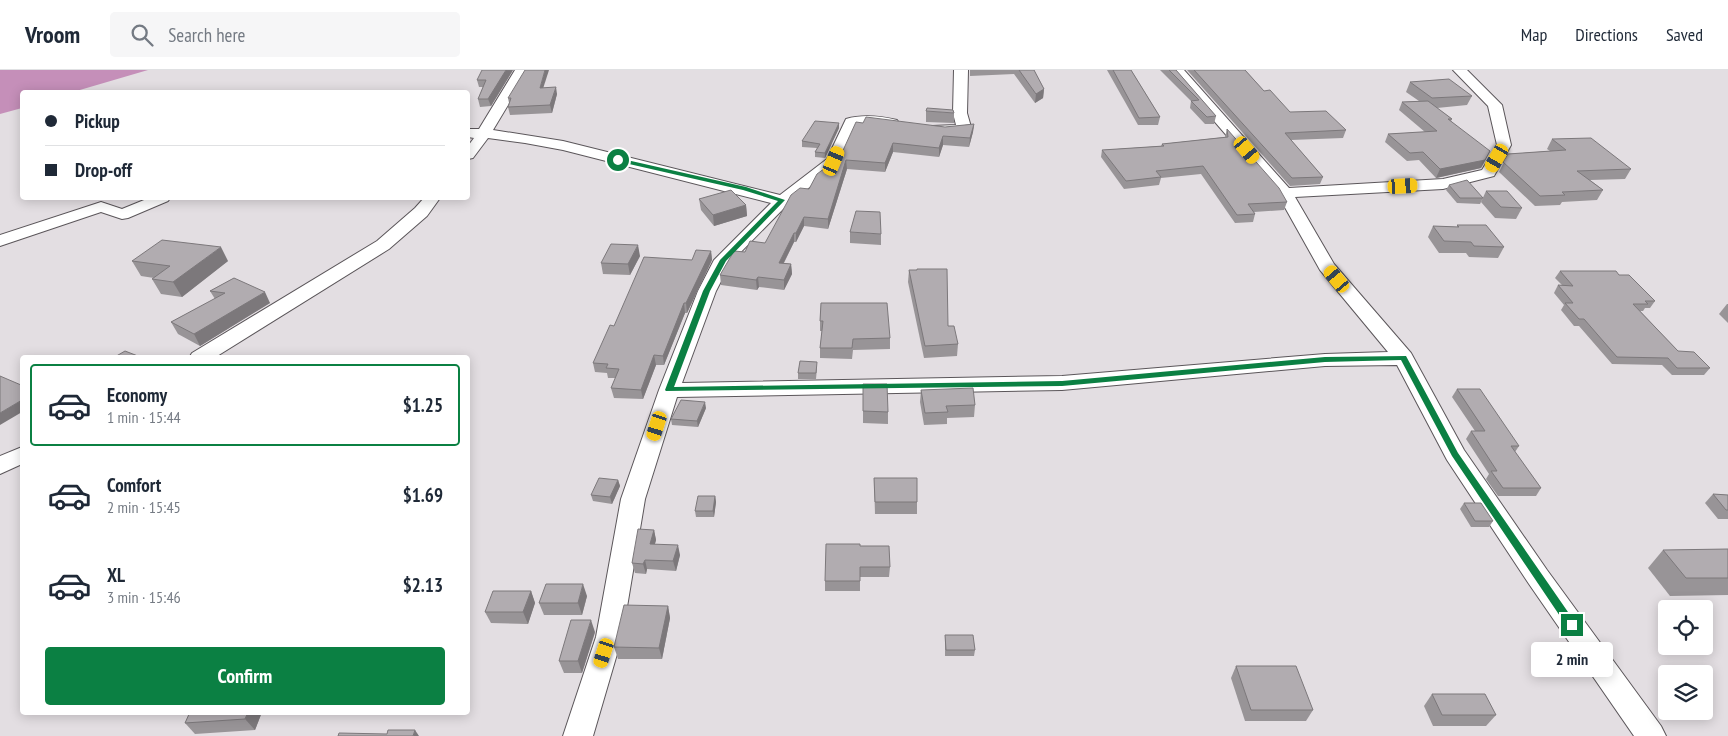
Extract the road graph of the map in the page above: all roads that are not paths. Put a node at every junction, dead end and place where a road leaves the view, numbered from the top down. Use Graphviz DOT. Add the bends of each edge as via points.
graph roads {
  1 [pos="522,70"];
  2 [pos="961,70"];
  3 [pos="1178,70"];
  4 [pos="1460,70"];
  5 [pos="470,133"];
  6 [pos="483,133"];
  7 [pos="470,153"];
  8 [pos="1284,193"];
  9 [pos="157,200"];
  10 [pos="430,200"];
  11 [pos="782,200"];
  12 [pos="0,241"];
  13 [pos="204,355"];
  14 [pos="1404,358"];
  15 [pos="669,390"];
  16 [pos="20,456"];
  17 [pos="0,466"];
  18 [pos="578,736"];
  19 [pos="1651,736"];
  1 -- 6 [label="street"];
  2 -- 11 [label="street" via="960,113 964,127 945,130 862,119 851,122 834,161"];
  3 -- 8 [label="street"];
  4 -- 8 [label="street" via="1495,106 1504,145 1488,173 1443,184"];
  5 -- 6 [label="street"];
  6 -- 7 [label="street"];
  6 -- 11 [label="street" via="540,141 744,188"];
  8 -- 14 [label="street" via="1326,266"];
  9 -- 12 [label="street" via="122,214 101,207"];
  10 -- 13 [label="street" via="383,246"];
  11 -- 15 [label="street" via="723,260 707,291"];
  14 -- 15 [label="street" via="1325,360 1062,384"];
  14 -- 19 [label="street" via="1455,454"];
  15 -- 18 [label="street" via="633,498 609,637"];
  16 -- 17 [label="street"];
}
